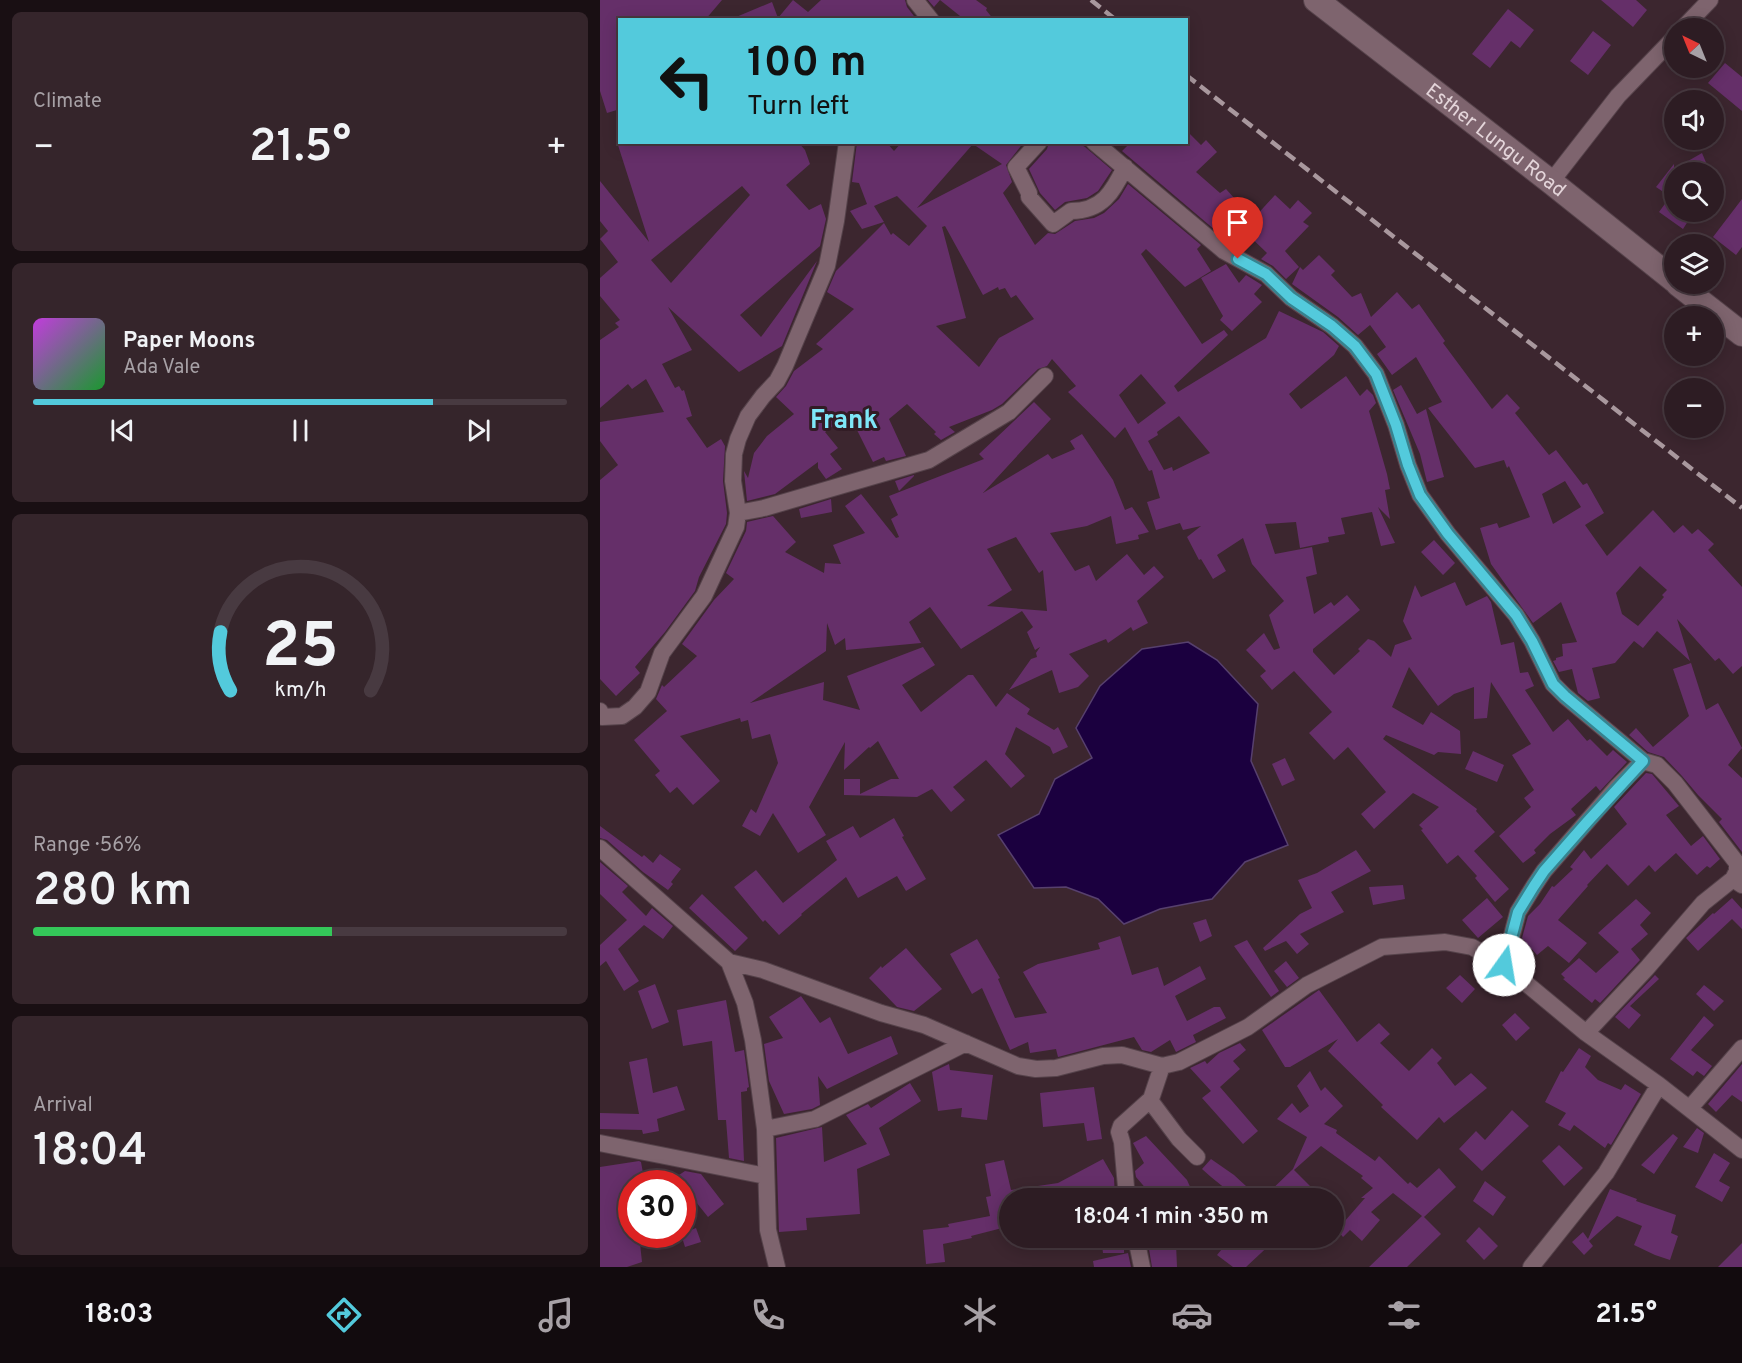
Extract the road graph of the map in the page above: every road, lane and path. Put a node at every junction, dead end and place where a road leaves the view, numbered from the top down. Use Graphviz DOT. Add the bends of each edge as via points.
graph roads {
  1 [pos="915,0"];
  2 [pos="1316,0"];
  3 [pos="1710,0"];
  4 [pos="931,18"];
  5 [pos="1693,18"];
  6 [pos="1664,48"];
  7 [pos="847,144"];
  8 [pos="1037,144"];
  9 [pos="1096,144"];
  10 [pos="1125,167"];
  11 [pos="1551,182"];
  12 [pos="1664,272"];
  13 [pos="1691,294"];
  14 [pos="1742,334"];
  15 [pos="1045,376"];
  16 [pos="738,513"];
  17 [pos="600,711"];
  18 [pos="1643,761"];
  19 [pos="600,848"];
  20 [pos="1737,882"];
  21 [pos="729,962"];
  22 [pos="1504,965"];
  23 [pos="1586,1033"];
  24 [pos="966,1043"];
  25 [pos="1742,1048"];
  26 [pos="1162,1066"];
  27 [pos="1659,1085"];
  28 [pos="1151,1099"];
  29 [pos="1690,1108"];
  30 [pos="765,1129"];
  31 [pos="600,1143"];
  32 [pos="1742,1150"];
  33 [pos="1197,1157"];
  34 [pos="766,1176"];
  35 [pos="1126,1188"];
  36 [pos="1138,1248"];
  37 [pos="777,1267"];
  38 [pos="1143,1267"];
  39 [pos="1532,1267"];
  1 -- 4 [label="street"];
  2 -- 11 [label="street, Esther Lungu Road"];
  3 -- 5 [label="street"];
  6 -- 11 [label="street" via="1618,96"];
  7 -- 16 [label="street" via="827,266 785,366 748,416 738,439 733,481"];
  8 -- 10 [label="street" via="1016,167 1029,197 1053,224 1071,210 1083,211 1101,203"];
  9 -- 10 [label="street"];
  10 -- 18 [label="street" via="1224,251 1266,274 1355,346 1376,374 1420,495 1516,615 1553,684"];
  11 -- 12 [label="street, Esther Lungu Road"];
  13 -- 14 [label="street"];
  15 -- 16 [label="street" via="1009,412 929,460"];
  16 -- 17 [label="street" via="736,527 704,596 662,653 648,692 622,716 602,717"];
  18 -- 20 [label="street" via="1657,765 1675,783 1737,863"];
  18 -- 22 [label="street" via="1544,871 1518,912"];
  19 -- 21 [label="street"];
  20 -- 23 [label="street" via="1703,903"];
  21 -- 24 [label="street" via="924,1025"];
  21 -- 30 [label="street" via="745,1003 753,1040"];
  22 -- 23 [label="street"];
  22 -- 26 [label="street" via="1472,947 1445,942 1382,947 1308,986 1248,1027 1179,1062"];
  23 -- 27 [label="street"];
  24 -- 26 [label="street" via="1018,1066 1036,1069 1122,1055"];
  24 -- 30 [label="street" via="816,1119"];
  25 -- 29 [label="street"];
  26 -- 28 [label="street"];
  27 -- 29 [label="street"];
  27 -- 39 [label="street" via="1606,1173"];
  28 -- 33 [label="street"];
  28 -- 35 [label="street" via="1119,1132"];
  29 -- 32 [label="street"];
  30 -- 34 [label="street"];
  31 -- 34 [label="street"];
  34 -- 37 [label="street" via="768,1230"];
  36 -- 38 [label="street"];
}
